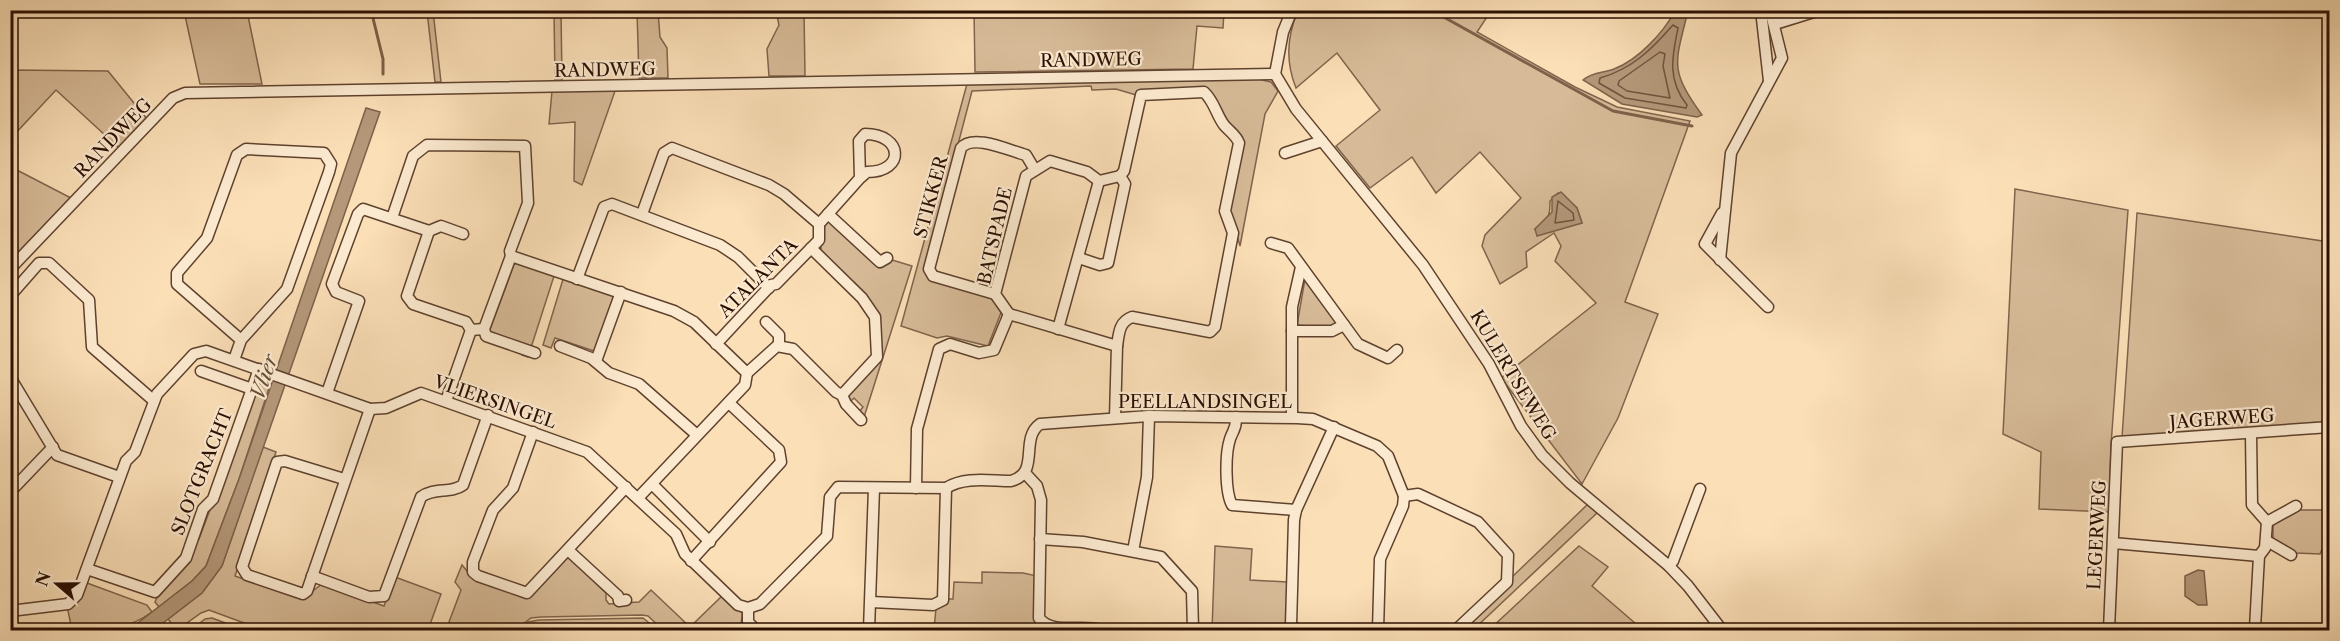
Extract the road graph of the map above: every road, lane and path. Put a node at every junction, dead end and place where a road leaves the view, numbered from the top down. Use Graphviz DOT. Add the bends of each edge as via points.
graph roads {
  1 [pos="1292,10"];
  2 [pos="1761,10"];
  3 [pos="1770,10"];
  4 [pos="1817,12"];
  5 [pos="1775,24"];
  6 [pos="1275,74"];
  7 [pos="1769,81"];
  8 [pos="1322,141"];
  9 [pos="1285,153"];
  10 [pos="1035,170"];
  11 [pos="1120,176"];
  12 [pos="860,178"];
  13 [pos="1099,181"];
  14 [pos="1725,207"];
  15 [pos="642,214"];
  16 [pos="828,214"];
  17 [pos="392,218"];
  18 [pos="819,224"];
  19 [pos="429,231"];
  20 [pos="463,234"];
  21 [pos="1271,243"];
  22 [pos="811,248"];
  23 [pos="512,256"];
  24 [pos="887,258"];
  25 [pos="1080,258"];
  26 [pos="1720,260"];
  27 [pos="1301,267"];
  28 [pos="10,269"];
  29 [pos="577,279"];
  30 [pos="769,288"];
  31 [pos="621,292"];
  32 [pos="995,294"];
  33 [pos="10,296"];
  34 [pos="1768,307"];
  35 [pos="1010,315"];
  36 [pos="766,322"];
  37 [pos="1344,325"];
  38 [pos="1058,328"];
  39 [pos="484,329"];
  40 [pos="471,330"];
  41 [pos="1292,331"];
  42 [pos="241,340"];
  43 [pos="716,344"];
  44 [pos="560,346"];
  45 [pos="779,346"];
  46 [pos="1117,346"];
  47 [pos="1398,350"];
  48 [pos="535,353"];
  49 [pos="234,360"];
  50 [pos="596,362"];
  51 [pos="264,370"];
  52 [pos="201,371"];
  53 [pos="747,373"];
  54 [pos="10,377"];
  55 [pos="252,389"];
  56 [pos="327,393"];
  57 [pos="842,395"];
  58 [pos="153,400"];
  59 [pos="446,401"];
  60 [pos="729,403"];
  61 [pos="370,409"];
  62 [pos="488,416"];
  63 [pos="1149,416"];
  64 [pos="1236,417"];
  65 [pos="1292,417"];
  66 [pos="1115,418"];
  67 [pos="861,420"];
  68 [pos="1334,427"];
  69 [pos="2330,427"];
  70 [pos="533,432"];
  71 [pos="2251,434"];
  72 [pos="697,435"];
  73 [pos="2117,442"];
  74 [pos="53,447"];
  75 [pos="1025,473"];
  76 [pos="119,477"];
  77 [pos="344,479"];
  78 [pos="652,484"];
  79 [pos="626,487"];
  80 [pos="874,488"];
  81 [pos="916,488"];
  82 [pos="946,488"];
  83 [pos="1700,489"];
  84 [pos="10,492"];
  85 [pos="1404,496"];
  86 [pos="638,498"];
  87 [pos="2296,506"];
  88 [pos="1296,510"];
  89 [pos="2267,522"];
  90 [pos="1040,539"];
  91 [pos="2267,541"];
  92 [pos="710,542"];
  93 [pos="2113,543"];
  94 [pos="568,550"];
  95 [pos="1133,551"];
  96 [pos="2291,555"];
  97 [pos="2259,556"];
  98 [pos="692,561"];
  99 [pos="1668,566"];
  100 [pos="87,569"];
  101 [pos="312,576"];
  102 [pos="626,600"];
  103 [pos="871,602"];
  104 [pos="748,608"];
  105 [pos="10,611"];
  106 [pos="756,630"];
  107 [pos="869,630"];
  108 [pos="1101,630"];
  109 [pos="1193,630"];
  110 [pos="1298,630"];
  111 [pos="1378,630"];
  112 [pos="1456,630"];
  113 [pos="1722,630"];
  114 [pos="2109,630"];
  115 [pos="2258,630"];
  1 -- 6 [label="street" via="1282,32"];
  2 -- 7 [label="street"];
  3 -- 5 [label="street"];
  4 -- 5 [label="street"];
  5 -- 7 [label="street" via="1782,58"];
  6 -- 8 [label="street, KULERTSEWEG"];
  6 -- 28 [label="street, RANDWEG" via="185,93 173,98"];
  7 -- 14 [label="street" via="1731,153"];
  8 -- 9 [label="street"];
  8 -- 99 [label="street, KULERTSEWEG" via="1424,265 1542,454 1570,483"];
  10 -- 13 [label="street, BATSPADE" via="1050,161 1087,171"];
  10 -- 32 [label="street, BATSPADE" via="1026,176"];
  10 -- 32 [label="street, STIKKER" via="1026,155 974,141 961,148 929,269 933,276"];
  11 -- 13 [label="street"];
  11 -- 25 [label="street" via="1125,184 1108,263 1100,265"];
  11 -- 46 [label="street" via="1139,98 1144,93 1204,92 1239,144 1225,211 1233,233 1215,327 1210,332 1132,317 1121,326"];
  12 -- 12 [label="street" via="859,141 865,134 889,140 895,155 888,169 867,172"];
  12 -- 16 [label="street"];
  13 -- 25 [label="street"];
  14 -- 26 [label="street"];
  14 -- 26 [label="street" via="1705,244"];
  15 -- 18 [label="street, ATALANTA" via="663,153 672,148 769,185"];
  15 -- 29 [label="street" via="612,204 604,207"];
  15 -- 30 [label="street" via="720,245"];
  16 -- 18 [label="street"];
  16 -- 24 [label="street" via="880,262"];
  17 -- 19 [label="street"];
  17 -- 23 [label="street" via="413,156 427,145 525,146 528,203 510,251"];
  17 -- 56 [label="street" via="363,209 358,214 332,284 336,292 358,301"];
  18 -- 22 [label="street, ATALANTA" via="819,240"];
  19 -- 20 [label="street" via="441,226"];
  19 -- 40 [label="street" via="407,296 412,304 466,322"];
  21 -- 27 [label="street" via="1288,248"];
  22 -- 30 [label="street, ATALANTA"];
  22 -- 57 [label="street" via="862,298 877,323 877,357"];
  23 -- 29 [label="street"];
  23 -- 39 [label="street"];
  25 -- 38 [label="street"];
  26 -- 34 [label="street"];
  27 -- 37 [label="street"];
  27 -- 41 [label="street" via="1292,307"];
  29 -- 31 [label="street"];
  30 -- 43 [label="street, ATALANTA"];
  31 -- 43 [label="street" via="674,311 694,322"];
  31 -- 50 [label="street"];
  32 -- 35 [label="street, BATSPADE"];
  33 -- 58 [label="street" via="39,263 49,263 89,300 93,347"];
  35 -- 38 [label="street"];
  35 -- 81 [label="street" via="994,350 979,353 950,344 939,349 917,429"];
  36 -- 45 [label="street" via="779,334"];
  37 -- 41 [label="street" via="1332,331"];
  37 -- 47 [label="street" via="1358,344 1388,358"];
  38 -- 46 [label="street"];
  39 -- 40 [label="street"];
  39 -- 48 [label="street" via="486,336"];
  40 -- 59 [label="street"];
  41 -- 65 [label="street"];
  42 -- 42 [label="street" via="287,289 329,172 331,164 324,153 246,149 237,155 207,238 177,273 177,284"];
  42 -- 49 [label="street"];
  43 -- 53 [label="street"];
  44 -- 50 [label="street"];
  45 -- 53 [label="street"];
  45 -- 57 [label="street" via="793,349"];
  46 -- 66 [label="street"];
  49 -- 51 [label="street"];
  49 -- 58 [label="street" via="206,351 194,354"];
  50 -- 72 [label="street" via="609,373 639,384"];
  51 -- 55 [label="street, SLOTGRACHT"];
  51 -- 56 [label="street"];
  52 -- 55 [label="street"];
  53 -- 60 [label="street" via="745,385"];
  54 -- 74 [label="street"];
  55 -- 100 [label="street, SLOTGRACHT" via="213,499 203,509 186,558 155,592"];
  56 -- 61 [label="street"];
  57 -- 67 [label="street"];
  58 -- 76 [label="street" via="135,452"];
  59 -- 61 [label="street, VLIERSINGEL" via="421,393 386,408"];
  59 -- 62 [label="street, VLIERSINGEL"];
  60 -- 72 [label="street"];
  60 -- 92 [label="street" via="779,450 781,462"];
  61 -- 77 [label="street"];
  62 -- 70 [label="street, VLIERSINGEL"];
  62 -- 101 [label="street" via="463,484 428,491 422,496 384,596 369,597"];
  63 -- 64 [label="street, PEELLANDSINGEL"];
  63 -- 66 [label="street, PEELLANDSINGEL"];
  63 -- 95 [label="street" via="1147,477"];
  64 -- 65 [label="street, PEELLANDSINGEL"];
  64 -- 88 [label="street" via="1226,491 1232,505"];
  65 -- 68 [label="street, PEELLANDSINGEL"];
  66 -- 75 [label="street, PEELLANDSINGEL" via="1040,424 1031,435"];
  68 -- 85 [label="street, PEELLANDSINGEL" via="1377,446 1388,456"];
  68 -- 88 [label="street"];
  69 -- 71 [label="street, JAGERWEG"];
  70 -- 79 [label="street, VLIERSINGEL" via="587,452"];
  70 -- 94 [label="street" via="513,488 493,510 473,562 473,572 527,593"];
  71 -- 73 [label="street, JAGERWEG"];
  71 -- 89 [label="street" via="2252,505"];
  72 -- 78 [label="street"];
  73 -- 93 [label="street, LEGERWEG"];
  74 -- 76 [label="street" via="57,455"];
  74 -- 84 [label="street"];
  75 -- 82 [label="street" via="1011,481 966,480"];
  75 -- 90 [label="street" via="1037,486 1041,500"];
  76 -- 100 [label="street"];
  77 -- 101 [label="street"];
  77 -- 101 [label="street" via="277,462 242,567 247,575 303,594"];
  78 -- 86 [label="street"];
  78 -- 92 [label="street"];
  79 -- 86 [label="street, VLIERSINGEL"];
  79 -- 94 [label="street"];
  80 -- 81 [label="street"];
  80 -- 103 [label="street"];
  80 -- 104 [label="street" via="843,486 833,491 827,536 760,604"];
  81 -- 82 [label="street"];
  82 -- 103 [label="street" via="943,600 933,606"];
  83 -- 99 [label="street"];
  85 -- 111 [label="street" via="1380,559"];
  85 -- 112 [label="street" via="1418,494 1478,522 1508,555 1507,582"];
  86 -- 98 [label="street, VLIERSINGEL" via="676,534"];
  87 -- 89 [label="street"];
  88 -- 110 [label="street" via="1291,625"];
  89 -- 91 [label="street"];
  90 -- 95 [label="street"];
  90 -- 108 [label="street" via="1039,618 1049,627"];
  91 -- 96 [label="street"];
  91 -- 97 [label="street"];
  92 -- 98 [label="street"];
  93 -- 97 [label="street"];
  93 -- 114 [label="street, LEGERWEG"];
  94 -- 102 [label="street" via="619,601"];
  95 -- 109 [label="street" via="1167,561 1192,591"];
  97 -- 115 [label="street" via="2255,628"];
  98 -- 104 [label="street, VLIERSINGEL" via="738,605"];
  99 -- 113 [label="street, KULERTSEWEG"];
  100 -- 105 [label="street" via="77,595 68,603"];
  103 -- 107 [label="street"];
  104 -- 106 [label="street" via="748,622"];
}
